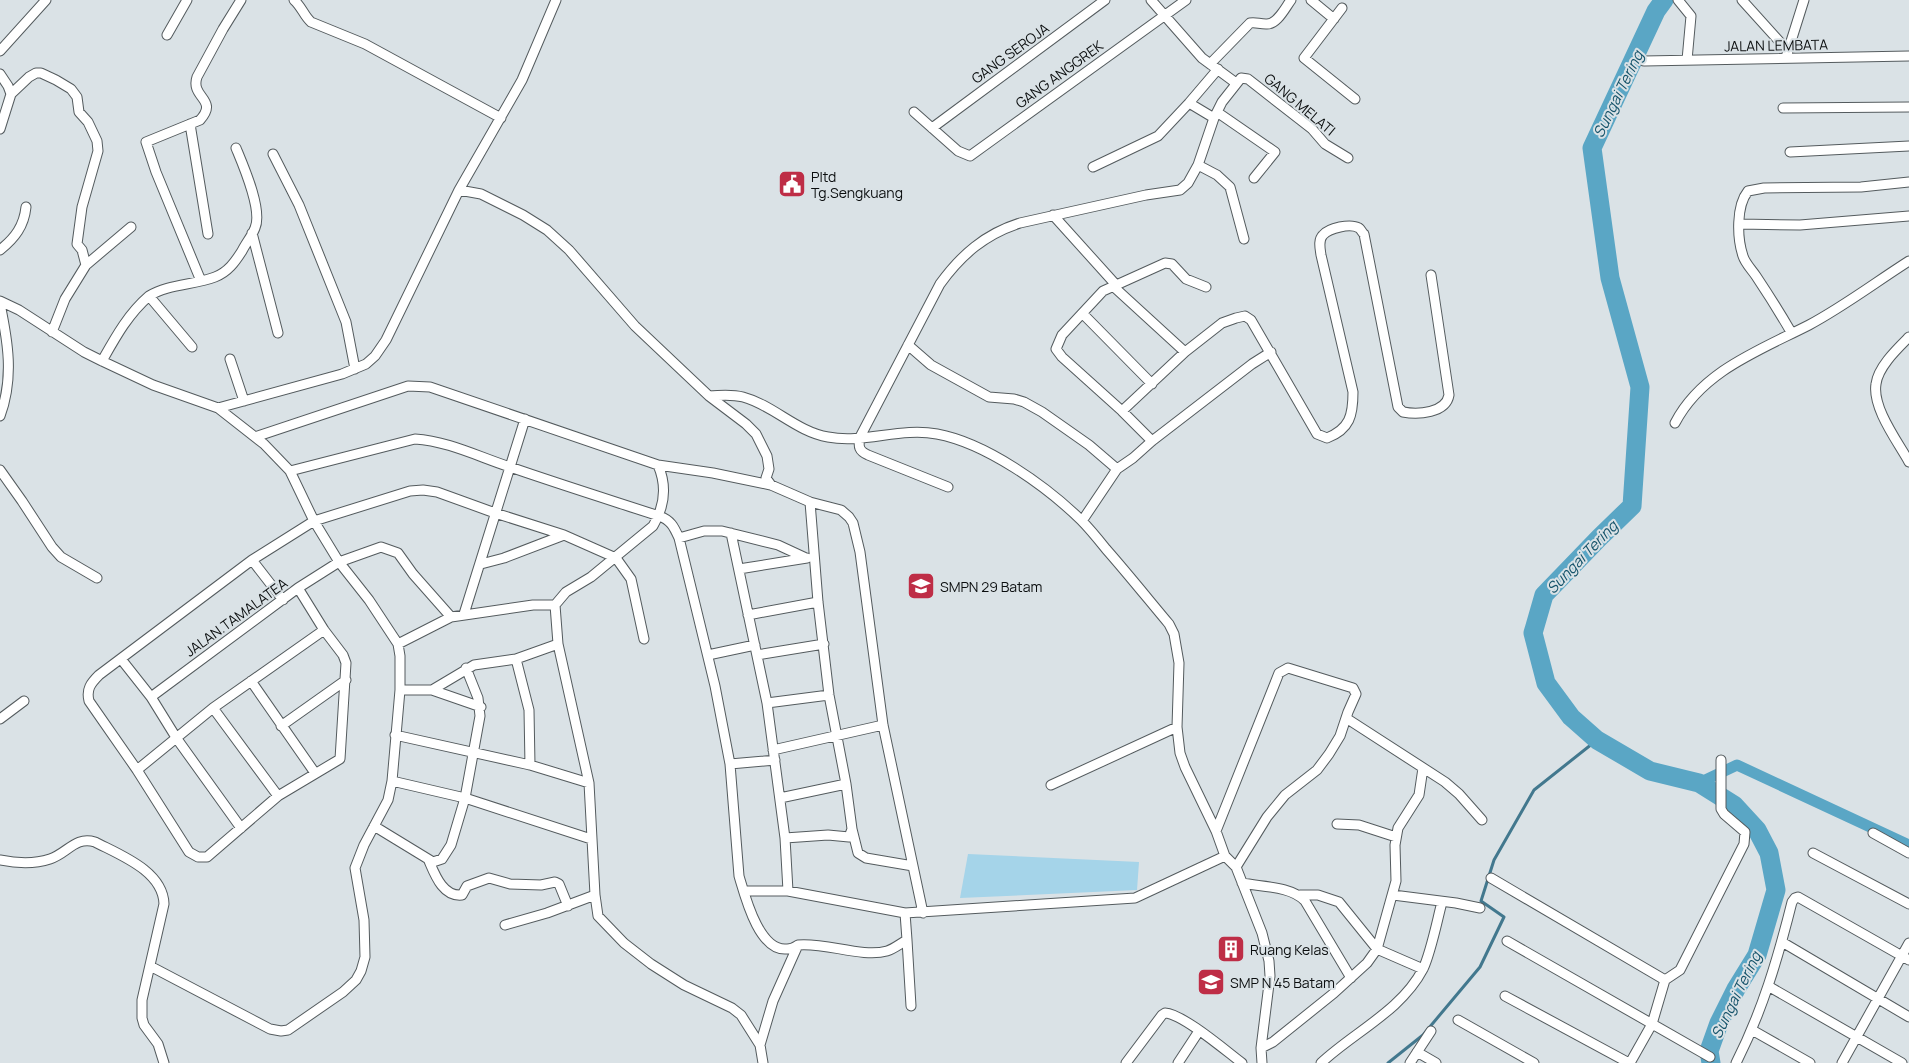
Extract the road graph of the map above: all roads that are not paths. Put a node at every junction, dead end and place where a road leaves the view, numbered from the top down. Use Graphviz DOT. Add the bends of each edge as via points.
graph roads {
  1 [pos="46,0"];
  2 [pos="187,0"];
  3 [pos="241,0"];
  4 [pos="294,0"];
  5 [pos="556,0"];
  6 [pos="1105,0"];
  7 [pos="1151,0"];
  8 [pos="1186,0"];
  9 [pos="1291,0"];
  10 [pos="1310,0"];
  11 [pos="1678,0"];
  12 [pos="1742,0"];
  13 [pos="1804,0"];
  14 [pos="1342,8"];
  15 [pos="1164,16"];
  16 [pos="1334,19"];
  17 [pos="167,35"];
  18 [pos="0,51"];
  19 [pos="1787,55"];
  20 [pos="1909,56"];
  21 [pos="1687,60"];
  22 [pos="1644,61"];
  23 [pos="1210,64"];
  24 [pos="1218,69"];
  25 [pos="0,74"];
  26 [pos="1236,83"];
  27 [pos="11,94"];
  28 [pos="1355,99"];
  29 [pos="1189,103"];
  30 [pos="1909,107"];
  31 [pos="1783,108"];
  32 [pos="914,112"];
  33 [pos="1216,115"];
  34 [pos="501,118"];
  35 [pos="190,124"];
  36 [pos="932,128"];
  37 [pos="0,129"];
  38 [pos="1909,146"];
  39 [pos="236,148"];
  40 [pos="1790,152"];
  41 [pos="273,154"];
  42 [pos="1348,158"];
  43 [pos="1198,165"];
  44 [pos="1093,167"];
  45 [pos="1254,178"];
  46 [pos="1909,182"];
  47 [pos="459,190"];
  48 [pos="26,207"];
  49 [pos="1053,214"];
  50 [pos="1909,216"];
  51 [pos="1740,224"];
  52 [pos="131,227"];
  53 [pos="252,233"];
  54 [pos="208,234"];
  55 [pos="1244,239"];
  56 [pos="0,250"];
  57 [pos="1909,261"];
  58 [pos="86,265"];
  59 [pos="1431,275"];
  60 [pos="201,281"];
  61 [pos="1116,286"];
  62 [pos="1206,288"];
  63 [pos="150,296"];
  64 [pos="0,302"];
  65 [pos="1083,314"];
  66 [pos="52,332"];
  67 [pos="278,332"];
  68 [pos="1792,332"];
  69 [pos="1909,337"];
  70 [pos="908,345"];
  71 [pos="192,347"];
  72 [pos="1185,352"];
  73 [pos="1271,352"];
  74 [pos="230,359"];
  75 [pos="102,361"];
  76 [pos="355,369"];
  77 [pos="1152,384"];
  78 [pos="709,396"];
  79 [pos="244,401"];
  80 [pos="218,408"];
  81 [pos="1122,411"];
  82 [pos="0,416"];
  83 [pos="525,419"];
  84 [pos="1675,423"];
  85 [pos="255,437"];
  86 [pos="860,438"];
  87 [pos="1152,441"];
  88 [pos="1909,462"];
  89 [pos="658,465"];
  90 [pos="509,467"];
  91 [pos="1117,469"];
  92 [pos="0,470"];
  93 [pos="290,471"];
  94 [pos="770,485"];
  95 [pos="948,486"];
  96 [pos="810,502"];
  97 [pos="494,513"];
  98 [pos="659,516"];
  99 [pos="1082,521"];
  100 [pos="314,522"];
  101 [pos="731,533"];
  102 [pos="564,535"];
  103 [pos="680,538"];
  104 [pos="810,557"];
  105 [pos="616,558"];
  106 [pos="252,560"];
  107 [pos="339,562"];
  108 [pos="481,564"];
  109 [pos="739,570"];
  110 [pos="97,578"];
  111 [pos="298,588"];
  112 [pos="283,600"];
  113 [pos="818,602"];
  114 [pos="555,605"];
  115 [pos="464,614"];
  116 [pos="748,615"];
  117 [pos="451,616"];
  118 [pos="324,630"];
  119 [pos="644,639"];
  120 [pos="398,644"];
  121 [pos="558,644"];
  122 [pos="824,644"];
  123 [pos="755,646"];
  124 [pos="708,655"];
  125 [pos="757,655"];
  126 [pos="121,659"];
  127 [pos="516,659"];
  128 [pos="466,668"];
  129 [pos="346,680"];
  130 [pos="250,682"];
  131 [pos="400,690"];
  132 [pos="432,690"];
  133 [pos="829,695"];
  134 [pos="151,697"];
  135 [pos="24,701"];
  136 [pos="767,703"];
  137 [pos="480,707"];
  138 [pos="212,708"];
  139 [pos="0,718"];
  140 [pos="1346,718"];
  141 [pos="884,725"];
  142 [pos="281,726"];
  143 [pos="1178,727"];
  144 [pos="395,735"];
  145 [pos="837,737"];
  146 [pos="177,739"];
  147 [pos="472,752"];
  148 [pos="774,755"];
  149 [pos="1721,760"];
  150 [pos="730,764"];
  151 [pos="530,765"];
  152 [pos="1423,768"];
  153 [pos="137,770"];
  154 [pos="315,773"];
  155 [pos="392,781"];
  156 [pos="589,783"];
  157 [pos="846,784"];
  158 [pos="1051,785"];
  159 [pos="278,796"];
  160 [pos="465,798"];
  161 [pos="780,798"];
  162 [pos="1482,820"];
  163 [pos="1337,824"];
  164 [pos="374,826"];
  165 [pos="241,828"];
  166 [pos="852,829"];
  167 [pos="1216,831"];
  168 [pos="1873,834"];
  169 [pos="784,838"];
  170 [pos="1396,838"];
  171 [pos="592,840"];
  172 [pos="1813,853"];
  173 [pos="1909,853"];
  174 [pos="1225,856"];
  175 [pos="0,860"];
  176 [pos="429,861"];
  177 [pos="913,866"];
  178 [pos="1236,867"];
  179 [pos="1491,878"];
  180 [pos="1242,883"];
  181 [pos="788,891"];
  182 [pos="744,892"];
  183 [pos="595,895"];
  184 [pos="1300,895"];
  185 [pos="1394,895"];
  186 [pos="1442,902"];
  187 [pos="1909,904"];
  188 [pos="568,906"];
  189 [pos="1480,908"];
  190 [pos="923,912"];
  191 [pos="905,913"];
  192 [pos="504,925"];
  193 [pos="907,940"];
  194 [pos="1507,941"];
  195 [pos="1782,942"];
  196 [pos="1909,942"];
  197 [pos="798,946"];
  198 [pos="1377,949"];
  199 [pos="1905,957"];
  200 [pos="150,966"];
  201 [pos="1423,969"];
  202 [pos="1351,978"];
  203 [pos="1666,980"];
  204 [pos="1768,986"];
  205 [pos="1505,996"];
  206 [pos="1878,1000"];
  207 [pos="911,1006"];
  208 [pos="1909,1017"];
  209 [pos="1458,1020"];
  210 [pos="1652,1024"];
  211 [pos="1752,1030"];
  212 [pos="1431,1031"];
  213 [pos="1199,1032"];
  214 [pos="1857,1038"];
  215 [pos="760,1045"];
  216 [pos="1261,1048"];
  217 [pos="1417,1052"];
  218 [pos="1710,1057"];
  219 [pos="164,1063"];
  220 [pos="764,1063"];
  221 [pos="1126,1063"];
  222 [pos="1178,1063"];
  223 [pos="1242,1063"];
  224 [pos="1262,1063"];
  225 [pos="1321,1063"];
  226 [pos="1410,1063"];
  227 [pos="1436,1063"];
  228 [pos="1534,1063"];
  229 [pos="1630,1063"];
  230 [pos="1736,1063"];
  231 [pos="1810,1063"];
  232 [pos="1842,1063"];
  233 [pos="1902,1063"];
  1 -- 18 [label="street"];
  2 -- 17 [label="street"];
  3 -- 35 [label="street" via="197,78 197,92 207,103 200,120"];
  4 -- 34 [label="street" via="312,22 365,44"];
  5 -- 34 [label="street" via="522,80"];
  6 -- 36 [label="street, GANG SEROJA"];
  7 -- 15 [label="street"];
  8 -- 15 [label="street, GANG ANGGREK"];
  9 -- 23 [label="street" via="1275,22 1268,25 1250,23"];
  10 -- 16 [label="street"];
  11 -- 21 [label="street" via="1691,16"];
  12 -- 19 [label="street"];
  13 -- 19 [label="street"];
  14 -- 16 [label="street"];
  15 -- 23 [label="street"];
  15 -- 36 [label="street, GANG ANGGREK" via="970,156 958,151"];
  16 -- 28 [label="street" via="1304,58"];
  19 -- 20 [label="street, JALAN LEMBATA"];
  19 -- 21 [label="street, JALAN LEMBATA"];
  21 -- 22 [label="street, JALAN LEMBATA"];
  23 -- 24 [label="street"];
  24 -- 26 [label="street"];
  24 -- 29 [label="street"];
  25 -- 27 [label="street"];
  26 -- 33 [label="street"];
  26 -- 42 [label="street, GANG MELATI" via="1241,78 1248,79 1312,129 1325,144"];
  27 -- 37 [label="street"];
  27 -- 58 [label="street" via="36,74 56,80 77,97 79,112 97,141 98,151 76,244 82,250"];
  29 -- 33 [label="street"];
  29 -- 44 [label="street" via="1158,136"];
  30 -- 31 [label="street"];
  32 -- 36 [label="street"];
  33 -- 43 [label="street"];
  33 -- 45 [label="street" via="1275,152"];
  34 -- 47 [label="street"];
  35 -- 54 [label="street"];
  35 -- 60 [label="street" via="146,142"];
  38 -- 40 [label="street"];
  39 -- 53 [label="street" via="251,184 257,222"];
  41 -- 76 [label="street" via="299,205 346,322"];
  43 -- 49 [label="street" via="1180,190"];
  43 -- 55 [label="street" via="1218,175 1230,187"];
  46 -- 51 [label="street" via="1861,187 1752,190 1742,203"];
  47 -- 76 [label="street" via="386,340 375,356"];
  47 -- 78 [label="street" via="495,200 547,230 569,250 635,326"];
  48 -- 56 [label="street" via="21,228"];
  49 -- 61 [label="street"];
  49 -- 70 [label="street" via="1004,228 968,251 940,284"];
  50 -- 51 [label="street" via="1800,225"];
  51 -- 68 [label="street" via="1743,257"];
  52 -- 58 [label="street"];
  53 -- 60 [label="street" via="235,263 224,273"];
  53 -- 67 [label="street"];
  57 -- 68 [label="street"];
  58 -- 66 [label="street" via="65,299"];
  59 -- 73 [label="street" via="1449,395 1442,408 1406,413 1398,407 1364,234 1358,228 1339,227 1323,235 1320,242 1353,392 1351,415 1338,434 1327,438 1317,434"];
  60 -- 63 [label="street"];
  61 -- 62 [label="street" via="1169,263 1186,279"];
  61 -- 65 [label="street" via="1103,291"];
  61 -- 72 [label="street"];
  63 -- 71 [label="street"];
  63 -- 75 [label="street" via="133,312"];
  64 -- 66 [label="street" via="19,310"];
  64 -- 82 [label="street" via="10,368"];
  65 -- 77 [label="street"];
  65 -- 81 [label="street" via="1062,335 1056,349"];
  66 -- 75 [label="street"];
  68 -- 84 [label="street" via="1759,348 1714,377 1682,410"];
  69 -- 88 [label="street" via="1886,363 1876,385 1887,424"];
  70 -- 86 [label="street"];
  70 -- 91 [label="street" via="931,365 989,397 1019,400 1042,412"];
  72 -- 73 [label="street" via="1222,323 1245,316 1251,320"];
  72 -- 77 [label="street"];
  73 -- 87 [label="street"];
  74 -- 79 [label="street"];
  75 -- 80 [label="street" via="153,385"];
  76 -- 79 [label="street" via="330,379"];
  77 -- 81 [label="street"];
  78 -- 86 [label="street" via="750,399 819,435"];
  78 -- 94 [label="street" via="756,434 767,456 766,478"];
  79 -- 80 [label="street"];
  80 -- 85 [label="street"];
  81 -- 87 [label="street"];
  83 -- 85 [label="street" via="430,387 408,386"];
  83 -- 89 [label="street"];
  83 -- 90 [label="street"];
  85 -- 93 [label="street"];
  86 -- 95 [label="street" via="858,446 861,452"];
  86 -- 99 [label="street" via="904,432 936,434 958,440 988,452 1019,472"];
  87 -- 91 [label="street"];
  89 -- 94 [label="street"];
  89 -- 98 [label="street" via="664,484"];
  90 -- 93 [label="street" via="442,442 415,440"];
  90 -- 97 [label="street"];
  90 -- 98 [label="street"];
  91 -- 99 [label="street"];
  92 -- 110 [label="street" via="52,547 61,557"];
  93 -- 100 [label="street"];
  94 -- 96 [label="street"];
  96 -- 104 [label="street"];
  96 -- 141 [label="street" via="841,510 853,523 860,552"];
  97 -- 100 [label="street" via="423,490 410,491"];
  97 -- 102 [label="street"];
  97 -- 108 [label="street"];
  98 -- 103 [label="street" via="672,524"];
  98 -- 105 [label="street" via="654,526"];
  99 -- 143 [label="street" via="1174,634 1179,662"];
  100 -- 106 [label="street"];
  100 -- 107 [label="street"];
  101 -- 103 [label="street" via="704,530"];
  101 -- 104 [label="street"];
  101 -- 109 [label="street"];
  102 -- 105 [label="street"];
  102 -- 108 [label="street"];
  103 -- 124 [label="street"];
  104 -- 109 [label="street"];
  104 -- 113 [label="street"];
  105 -- 114 [label="street" via="566,592"];
  105 -- 119 [label="street" via="631,579"];
  106 -- 112 [label="street"];
  106 -- 126 [label="street"];
  107 -- 111 [label="street, JALAN.TAMALATEA"];
  107 -- 117 [label="street, JALAN.TAMALATEA" via="381,547 394,550"];
  107 -- 120 [label="street"];
  108 -- 115 [label="street"];
  109 -- 116 [label="street"];
  111 -- 112 [label="street, JALAN.TAMALATEA"];
  111 -- 118 [label="street"];
  112 -- 134 [label="street, JALAN.TAMALATEA"];
  113 -- 116 [label="street"];
  113 -- 122 [label="street"];
  114 -- 115 [label="street"];
  114 -- 121 [label="street"];
  115 -- 117 [label="street"];
  116 -- 123 [label="street"];
  117 -- 120 [label="street"];
  118 -- 129 [label="street" via="343,655"];
  118 -- 130 [label="street"];
  120 -- 131 [label="street"];
  121 -- 127 [label="street"];
  121 -- 156 [label="street"];
  122 -- 125 [label="street"];
  122 -- 133 [label="street"];
  123 -- 124 [label="street"];
  123 -- 125 [label="street"];
  124 -- 150 [label="street"];
  125 -- 136 [label="street"];
  126 -- 134 [label="street"];
  126 -- 153 [label="street" via="99,675 89,686 87,694"];
  127 -- 128 [label="street"];
  127 -- 151 [label="street" via="529,710"];
  128 -- 132 [label="street"];
  128 -- 137 [label="street"];
  129 -- 142 [label="street"];
  129 -- 154 [label="street" via="340,759"];
  130 -- 138 [label="street"];
  130 -- 142 [label="street"];
  131 -- 132 [label="street"];
  131 -- 144 [label="street"];
  132 -- 137 [label="street"];
  133 -- 136 [label="street"];
  133 -- 145 [label="street"];
  134 -- 146 [label="street"];
  135 -- 139 [label="street"];
  136 -- 148 [label="street"];
  137 -- 147 [label="street"];
  138 -- 146 [label="street"];
  138 -- 159 [label="street"];
  140 -- 152 [label="street"];
  140 -- 167 [label="street" via="1356,694 1353,688 1288,668 1283,670 1276,678"];
  140 -- 178 [label="street" via="1330,754 1317,770 1285,795 1267,817"];
  141 -- 145 [label="street"];
  141 -- 177 [label="street"];
  142 -- 154 [label="street"];
  143 -- 158 [label="street"];
  143 -- 167 [label="street" via="1180,753 1185,767"];
  144 -- 147 [label="street"];
  144 -- 155 [label="street"];
  145 -- 148 [label="street"];
  145 -- 157 [label="street"];
  146 -- 153 [label="street"];
  146 -- 165 [label="street"];
  147 -- 151 [label="street"];
  147 -- 160 [label="street"];
  148 -- 150 [label="street"];
  148 -- 161 [label="street"];
  149 -- 203 [label="street" via="1724,814 1745,832 1744,844 1680,970"];
  150 -- 182 [label="street" via="739,876"];
  151 -- 156 [label="street"];
  152 -- 162 [label="street" via="1459,794"];
  152 -- 170 [label="street" via="1419,795 1398,828"];
  153 -- 165 [label="street" via="194,855 207,857"];
  154 -- 159 [label="street"];
  155 -- 160 [label="street"];
  155 -- 164 [label="street" via="388,800"];
  156 -- 171 [label="street"];
  157 -- 161 [label="street"];
  157 -- 166 [label="street"];
  159 -- 165 [label="street"];
  160 -- 171 [label="street"];
  160 -- 176 [label="street" via="451,845 440,861"];
  161 -- 169 [label="street"];
  163 -- 170 [label="street" via="1359,825"];
  164 -- 176 [label="street"];
  164 -- 200 [label="street" via="355,868 364,920 365,957 361,971 343,992 288,1030 270,1029"];
  166 -- 169 [label="street" via="848,837"];
  166 -- 177 [label="street" via="861,856"];
  167 -- 174 [label="street"];
  168 -- 173 [label="street"];
  169 -- 181 [label="street"];
  170 -- 185 [label="street"];
  171 -- 183 [label="street"];
  172 -- 187 [label="street"];
  174 -- 178 [label="street"];
  174 -- 190 [label="street" via="1135,898"];
  175 -- 200 [label="street" via="49,860 87,839 139,866 152,878 164,897"];
  176 -- 188 [label="street" via="442,887 453,894 462,895 467,886 489,878 510,884 555,882 559,884"];
  177 -- 190 [label="street"];
  178 -- 180 [label="street"];
  179 -- 203 [label="street"];
  180 -- 184 [label="street"];
  180 -- 216 [label="street" via="1262,933 1269,961 1269,995"];
  181 -- 182 [label="street"];
  181 -- 191 [label="street"];
  182 -- 197 [label="street" via="753,920 764,936 780,948"];
  183 -- 188 [label="street"];
  183 -- 215 [label="street" via="598,916 624,944 684,984 732,1008 749,1025"];
  184 -- 198 [label="street" via="1318,895 1339,902"];
  184 -- 202 [label="street"];
  185 -- 186 [label="street"];
  185 -- 198 [label="street"];
  186 -- 189 [label="street"];
  186 -- 201 [label="street"];
  188 -- 192 [label="street"];
  190 -- 191 [label="street"];
  191 -- 193 [label="street"];
  193 -- 197 [label="street" via="888,951 879,952 809,944"];
  193 -- 207 [label="street"];
  194 -- 210 [label="street"];
  195 -- 199 [label="street" via="1793,899 1798,897"];
  195 -- 204 [label="street"];
  195 -- 206 [label="street"];
  196 -- 199 [label="street"];
  197 -- 215 [label="street" via="773,1001"];
  198 -- 201 [label="street"];
  198 -- 202 [label="street" via="1368,964"];
  199 -- 206 [label="street"];
  200 -- 219 [label="street" via="142,1000 142,1018 158,1044"];
  201 -- 225 [label="street" via="1386,1014"];
  202 -- 216 [label="street" via="1273,1042"];
  203 -- 210 [label="street"];
  204 -- 211 [label="street"];
  204 -- 214 [label="street"];
  205 -- 229 [label="street"];
  206 -- 208 [label="street"];
  206 -- 214 [label="street"];
  209 -- 228 [label="street"];
  210 -- 218 [label="street"];
  210 -- 229 [label="street"];
  211 -- 230 [label="street"];
  211 -- 231 [label="street"];
  212 -- 217 [label="street"];
  213 -- 221 [label="street" via="1172,1014 1165,1013"];
  213 -- 222 [label="street"];
  213 -- 223 [label="street"];
  214 -- 232 [label="street"];
  214 -- 233 [label="street"];
  215 -- 220 [label="street"];
  216 -- 224 [label="street"];
  217 -- 226 [label="street"];
  217 -- 227 [label="street"];
}
